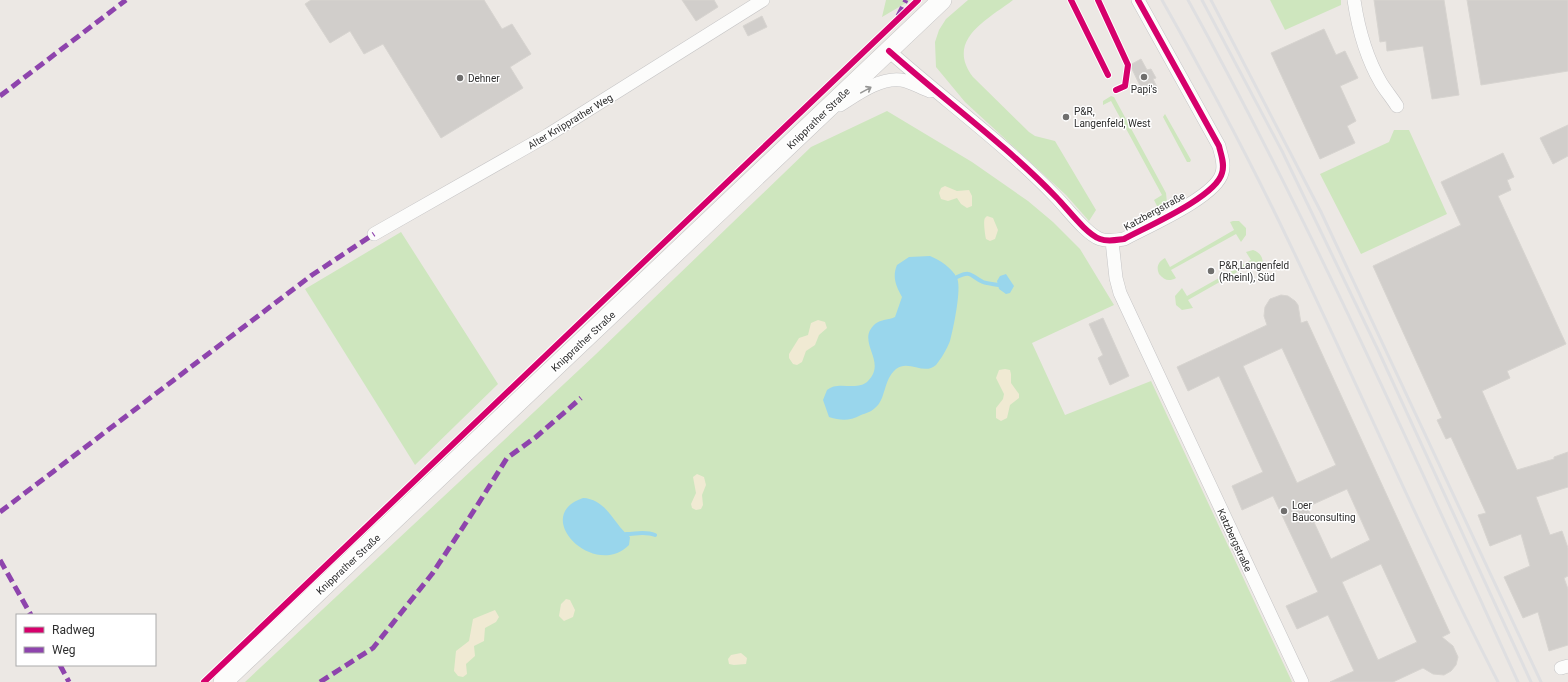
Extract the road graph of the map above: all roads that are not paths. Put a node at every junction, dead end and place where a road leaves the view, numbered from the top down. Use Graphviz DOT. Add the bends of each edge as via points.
graph roads {
  1 [pos="763,0"];
  2 [pos="942,0"];
  3 [pos="1138,0"];
  4 [pos="1354,0"];
  5 [pos="889,51"];
  6 [pos="941,96"];
  7 [pos="1397,106"];
  8 [pos="820,117"];
  9 [pos="374,234"];
  10 [pos="1112,241"];
  11 [pos="223,682"];
  12 [pos="1302,682"];
  1 -- 9 [label="street, Alter Knipprather Weg" via="554,131"];
  2 -- 5 [label="main road, Knipprather Straße"];
  3 -- 10 [label="street, Katzbergstraße" via="1219,146 1223,169 1219,182 1204,195 1124,239"];
  4 -- 7 [label="street" via="1369,55 1381,82"];
  5 -- 6 [label="street"];
  5 -- 8 [label="main road, Knipprather Straße"];
  8 -- 6 [label="street, one-way" via="872,87 889,81 901,80"];
  6 -- 10 [label="street" via="1041,182 1087,229 1099,239"];
  8 -- 11 [label="main road, Knipprather Straße"];
  10 -- 12 [label="street, Katzbergstraße" via="1120,292"];
}
